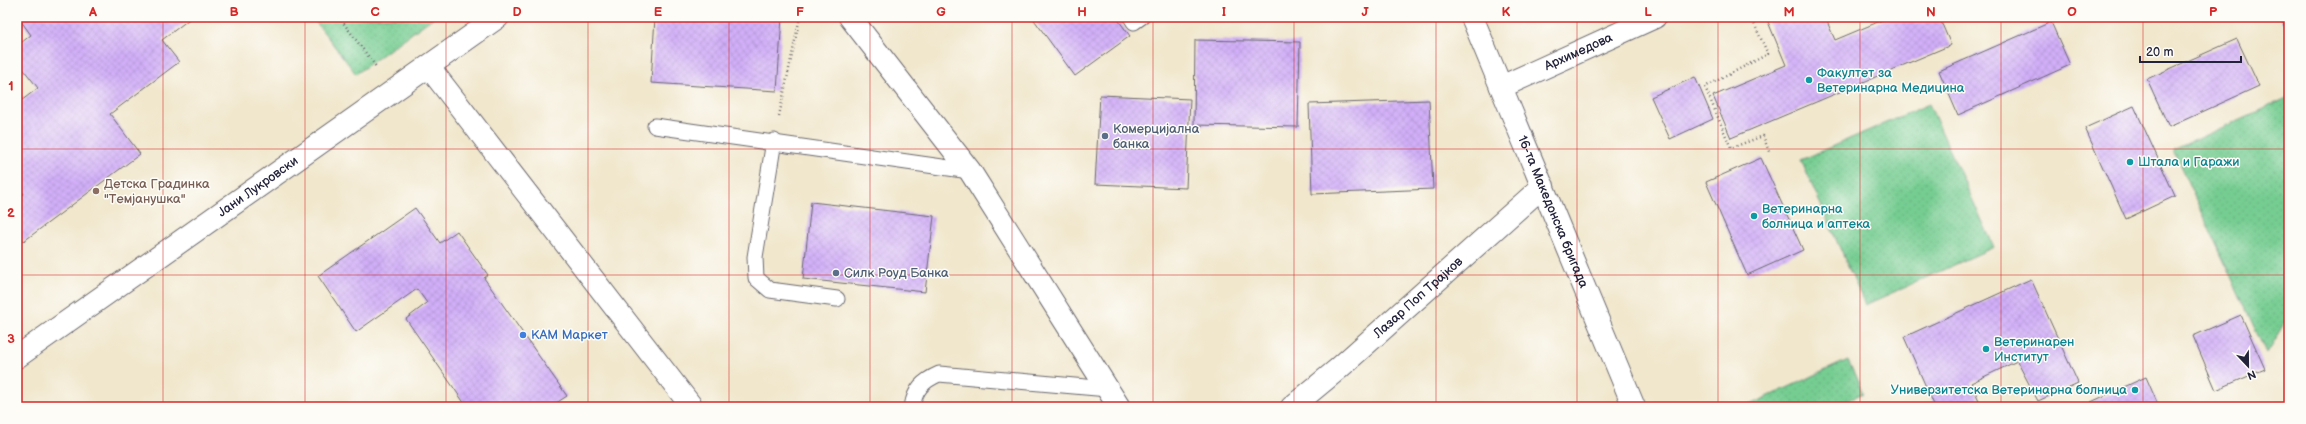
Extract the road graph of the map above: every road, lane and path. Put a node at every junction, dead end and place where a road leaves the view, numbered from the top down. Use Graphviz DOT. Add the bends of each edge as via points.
graph roads {
  1 [pos="339,17"];
  2 [pos="498,17"];
  3 [pos="800,17"];
  4 [pos="850,17"];
  5 [pos="1131,17"];
  6 [pos="1141,17"];
  7 [pos="1472,17"];
  8 [pos="1655,17"];
  9 [pos="1751,17"];
  10 [pos="429,67"];
  11 [pos="1501,87"];
  12 [pos="394,91"];
  13 [pos="655,126"];
  14 [pos="774,141"];
  15 [pos="1770,154"];
  16 [pos="970,171"];
  17 [pos="1543,186"];
  18 [pos="837,299"];
  19 [pos="17,357"];
  20 [pos="1114,398"];
  21 [pos="692,407"];
  22 [pos="912,407"];
  23 [pos="1292,407"];
  24 [pos="1634,407"];
  1 -- 12 [label="path"];
  2 -- 10 [label="street, Јани Лукровски"];
  3 -- 14 [label="path"];
  4 -- 16 [label="street"];
  5 -- 6 [label="lane" via="1134,22"];
  7 -- 11 [label="street, 16-та Македонска бригада"];
  8 -- 11 [label="street, Архимедова"];
  9 -- 15 [label="path" via="1768,54 1704,87 1731,148 1763,136"];
  10 -- 12 [label="street, Јани Лукровски"];
  10 -- 21 [label="street"];
  11 -- 17 [label="street, 16-та Македонска бригада"];
  12 -- 19 [label="street, Јани Лукровски"];
  13 -- 14 [label="lane"];
  14 -- 16 [label="lane"];
  14 -- 18 [label="lane" via="755,257 756,278 770,290"];
  16 -- 20 [label="street"];
  17 -- 23 [label="street, Лазар Поп Трајков"];
  17 -- 24 [label="street, 16-та Македонска бригада"];
  20 -- 22 [label="lane" via="939,374 926,380 917,390"];
}
